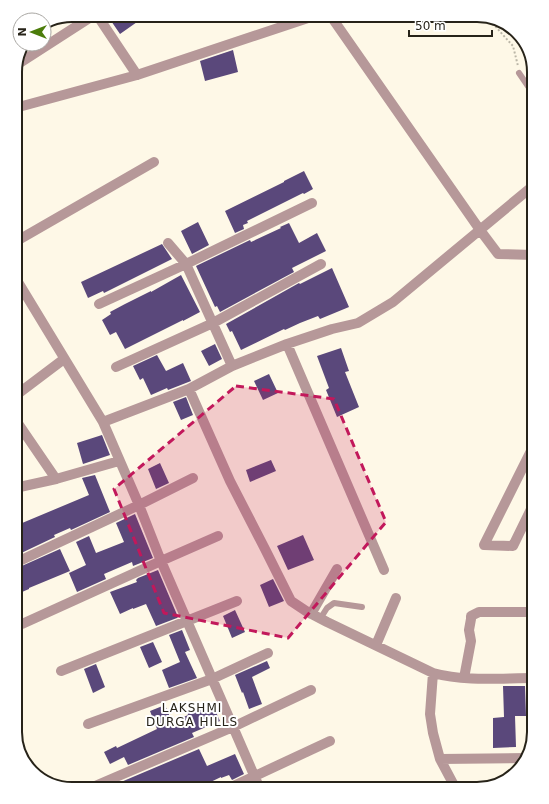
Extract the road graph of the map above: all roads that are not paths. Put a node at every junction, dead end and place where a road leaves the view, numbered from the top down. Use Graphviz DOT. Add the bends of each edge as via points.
graph roads {
  1 [pos="85,22"];
  2 [pos="101,22"];
  3 [pos="296,22"];
  4 [pos="335,22"];
  5 [pos="24,60"];
  6 [pos="519,73"];
  7 [pos="137,75"];
  8 [pos="527,85"];
  9 [pos="22,106"];
  10 [pos="154,162"];
  11 [pos="527,191"];
  12 [pos="312,203"];
  13 [pos="480,230"];
  14 [pos="22,238"];
  15 [pos="168,243"];
  16 [pos="527,254"];
  17 [pos="186,264"];
  18 [pos="322,264"];
  19 [pos="22,289"];
  20 [pos="99,304"];
  21 [pos="213,323"];
  22 [pos="287,344"];
  23 [pos="64,358"];
  24 [pos="232,366"];
  25 [pos="116,367"];
  26 [pos="189,389"];
  27 [pos="22,391"];
  28 [pos="103,422"];
  29 [pos="22,429"];
  30 [pos="527,460"];
  31 [pos="119,461"];
  32 [pos="56,478"];
  33 [pos="193,478"];
  34 [pos="22,486"];
  35 [pos="139,505"];
  36 [pos="527,517"];
  37 [pos="218,536"];
  38 [pos="22,560"];
  39 [pos="161,560"];
  40 [pos="337,569"];
  41 [pos="384,570"];
  42 [pos="396,598"];
  43 [pos="237,601"];
  44 [pos="362,606"];
  45 [pos="527,612"];
  46 [pos="316,616"];
  47 [pos="187,620"];
  48 [pos="22,624"];
  49 [pos="376,645"];
  50 [pos="268,653"];
  51 [pos="62,672"];
  52 [pos="433,673"];
  53 [pos="464,678"];
  54 [pos="527,678"];
  55 [pos="212,679"];
  56 [pos="311,690"];
  57 [pos="88,724"];
  58 [pos="233,727"];
  59 [pos="330,741"];
  60 [pos="519,758"];
  61 [pos="440,759"];
  62 [pos="254,777"];
  63 [pos="104,782"];
  64 [pos="243,782"];
  65 [pos="256,782"];
  66 [pos="452,782"];
  1 -- 5 [label="street"];
  2 -- 7 [label="street"];
  3 -- 7 [label="street"];
  4 -- 13 [label="street"];
  6 -- 8 [label="lane"];
  7 -- 9 [label="street"];
  10 -- 14 [label="street"];
  11 -- 13 [label="street"];
  12 -- 17 [label="street"];
  13 -- 16 [label="street" via="498,254"];
  13 -- 22 [label="street" via="393,302 358,323 332,328"];
  15 -- 17 [label="street"];
  17 -- 20 [label="street"];
  17 -- 21 [label="street"];
  18 -- 21 [label="street"];
  19 -- 23 [label="street"];
  21 -- 24 [label="street"];
  21 -- 25 [label="street"];
  22 -- 24 [label="street"];
  22 -- 41 [label="street"];
  23 -- 27 [label="street"];
  23 -- 28 [label="street"];
  24 -- 26 [label="street"];
  26 -- 28 [label="street"];
  26 -- 46 [label="street" via="230,481 291,601"];
  28 -- 31 [label="street"];
  29 -- 32 [label="street"];
  30 -- 36 [label="street" via="484,545 513,546"];
  31 -- 32 [label="street"];
  31 -- 35 [label="street"];
  32 -- 34 [label="street"];
  33 -- 35 [label="street"];
  35 -- 38 [label="street"];
  35 -- 39 [label="street"];
  37 -- 39 [label="street"];
  39 -- 47 [label="street"];
  39 -- 48 [label="street"];
  40 -- 46 [label="street"];
  42 -- 49 [label="street"];
  43 -- 47 [label="street"];
  44 -- 46 [label="lane" via="334,603"];
  45 -- 53 [label="street" via="479,612 471,616 472,641"];
  46 -- 49 [label="street"];
  47 -- 51 [label="street"];
  47 -- 55 [label="street"];
  49 -- 52 [label="street"];
  50 -- 55 [label="street"];
  52 -- 53 [label="street"];
  52 -- 61 [label="street" via="430,714"];
  53 -- 54 [label="street"];
  55 -- 57 [label="street"];
  55 -- 58 [label="street"];
  56 -- 58 [label="street"];
  58 -- 62 [label="street"];
  58 -- 63 [label="street"];
  59 -- 62 [label="street"];
  60 -- 61 [label="street"];
  61 -- 66 [label="street"];
  62 -- 64 [label="street"];
  62 -- 65 [label="street"];
}
